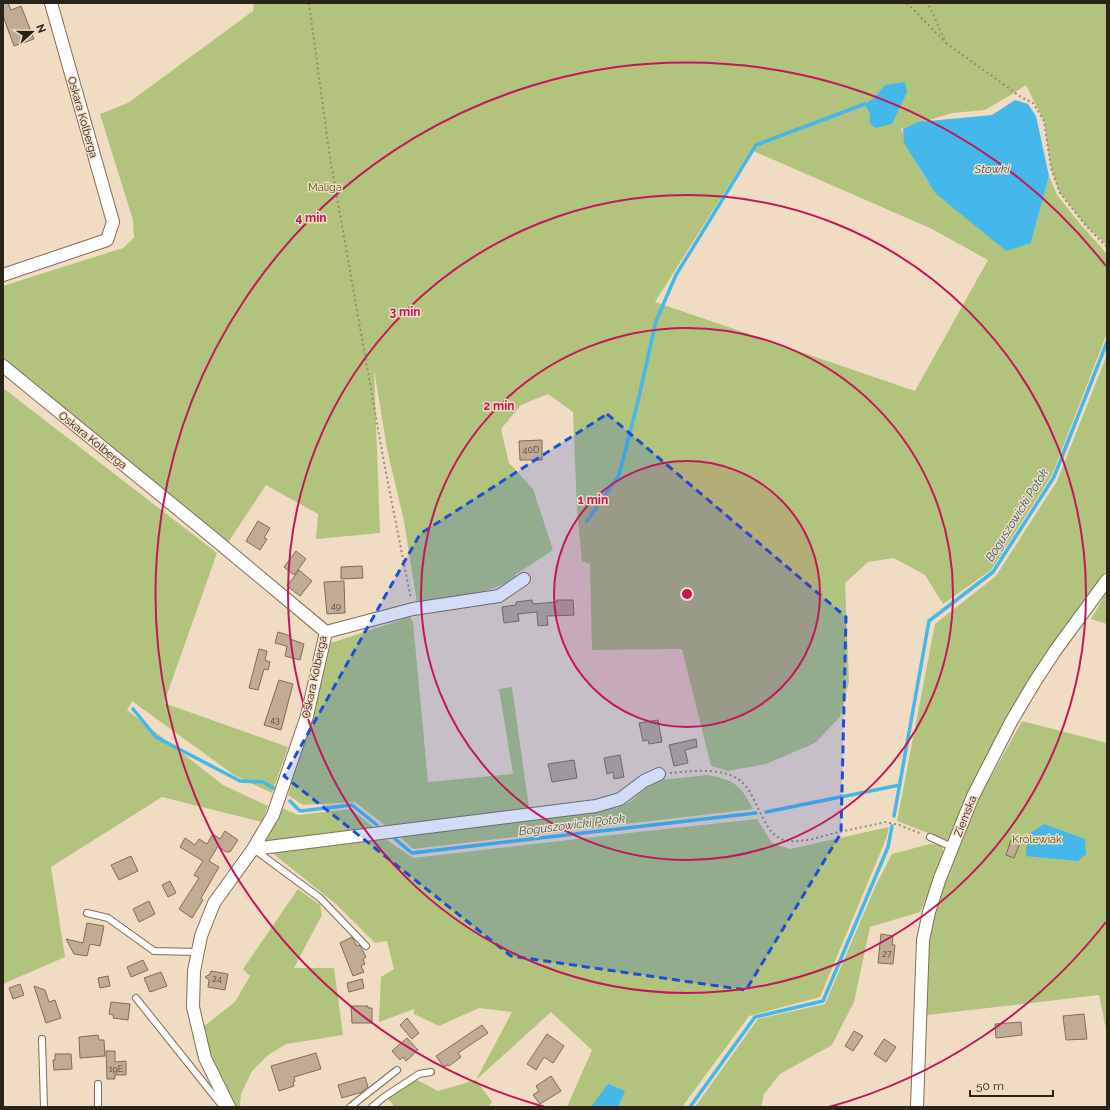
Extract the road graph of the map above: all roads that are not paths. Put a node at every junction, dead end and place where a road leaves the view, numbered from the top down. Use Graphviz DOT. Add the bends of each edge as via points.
graph roads {
  1 [pos="51,3"];
  2 [pos="3,276"];
  3 [pos="3,366"];
  4 [pos="524,579"];
  5 [pos="1107,580"];
  6 [pos="326,632"];
  7 [pos="659,774"];
  8 [pos="930,837"];
  9 [pos="952,847"];
  10 [pos="253,849"];
  11 [pos="87,913"];
  12 [pos="366,946"];
  13 [pos="197,952"];
  14 [pos="136,998"];
  15 [pos="42,1039"];
  16 [pos="397,1070"];
  17 [pos="431,1072"];
  18 [pos="98,1084"];
  19 [pos="917,1086"];
  20 [pos="44,1107"];
  21 [pos="98,1107"];
  22 [pos="223,1107"];
  23 [pos="228,1107"];
  24 [pos="350,1107"];
  25 [pos="372,1107"];
  26 [pos="910,1107"];
  27 [pos="917,1107"];
  1 -- 2 [label="street, Oskara Kolberga" via="113,222 107,240"];
  3 -- 6 [label="street, Oskara Kolberga"];
  4 -- 6 [label="street" via="499,596 413,609"];
  5 -- 9 [label="street, Ziemska" via="1055,650 1022,703 976,789"];
  6 -- 10 [label="street, Oskara Kolberga" via="304,724 273,815"];
  7 -- 10 [label="street" via="644,781 620,799 596,806"];
  8 -- 9 [label="lane"];
  9 -- 19 [label="street, Ziemska" via="925,928"];
  10 -- 12 [label="lane" via="320,898"];
  10 -- 13 [label="street, Oskara Kolberga" via="214,903"];
  11 -- 13 [label="lane" via="108,918 154,951"];
  13 -- 23 [label="street, Oskara Kolberga" via="193,1007 205,1058"];
  14 -- 22 [label="lane"];
  15 -- 20 [label="lane"];
  16 -- 24 [label="lane"];
  17 -- 25 [label="lane" via="419,1074"];
  18 -- 21 [label="lane"];
  19 -- 26 [label="street, Ziemska"];
  19 -- 27 [label="street, Ziemska"];
}
